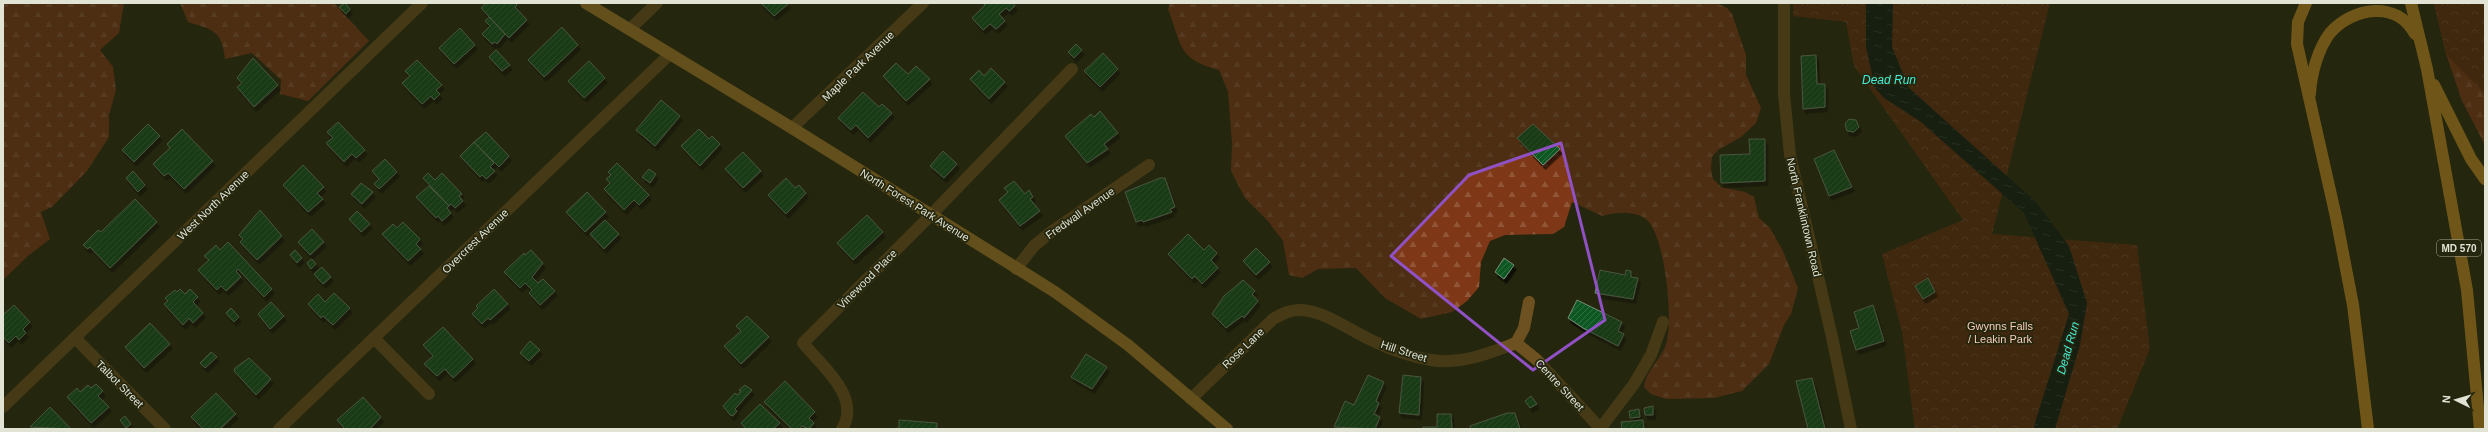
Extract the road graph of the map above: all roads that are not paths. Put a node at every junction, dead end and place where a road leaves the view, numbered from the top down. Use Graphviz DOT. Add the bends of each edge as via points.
graph roads {
  1 [pos="422,3"];
  2 [pos="586,3"];
  3 [pos="657,3"];
  4 [pos="923,3"];
  5 [pos="1784,3"];
  6 [pos="2306,3"];
  7 [pos="2411,3"];
  8 [pos="630,29"];
  9 [pos="2419,42"];
  10 [pos="670,54"];
  11 [pos="1072,69"];
  12 [pos="2427,69"];
  13 [pos="2309,99"];
  14 [pos="792,128"];
  15 [pos="1149,165"];
  16 [pos="2485,179"];
  17 [pos="931,215"];
  18 [pos="1016,269"];
  19 [pos="1529,302"];
  20 [pos="1301,310"];
  21 [pos="1663,322"];
  22 [pos="75,338"];
  23 [pos="374,338"];
  24 [pos="1516,343"];
  25 [pos="429,394"];
  26 [pos="1191,399"];
  27 [pos="3,407"];
  28 [pos="165,429"];
  29 [pos="279,429"];
  30 [pos="842,429"];
  31 [pos="1227,429"];
  32 [pos="1600,429"];
  33 [pos="1851,429"];
  34 [pos="2368,429"];
  35 [pos="2480,429"];
  1 -- 22 [label="street, West North Avenue"];
  2 -- 8 [label="main road, North Forest Park Avenue"];
  3 -- 8 [label="street"];
  4 -- 14 [label="street, Maple Park Avenue"];
  5 -- 33 [label="street, North Franklintown Road" via="1786,134"];
  6 -- 13 [label="highway" via="2298,22 2296,44"];
  7 -- 9 [label="highway, MD 570"];
  8 -- 10 [label="main road, North Forest Park Avenue"];
  9 -- 12 [label="highway, MD 570"];
  9 -- 13 [label="highway" via="2406,22 2387,11 2377,10 2354,16 2339,26 2324,44 2314,72"];
  10 -- 14 [label="main road, North Forest Park Avenue"];
  10 -- 23 [label="street, Overcrest Avenue"];
  11 -- 17 [label="street, Vinewood Place"];
  12 -- 16 [label="highway" via="2467,153"];
  12 -- 35 [label="highway, MD 570" via="2467,290"];
  13 -- 34 [label="highway" via="2352,298"];
  14 -- 17 [label="main road, North Forest Park Avenue"];
  15 -- 18 [label="street, Fredwall Avenue" via="1051,232 1034,246"];
  17 -- 18 [label="main road, North Forest Park Avenue"];
  17 -- 30 [label="street, Vinewood Place" via="803,342 841,389 846,399 846,424"];
  18 -- 26 [label="main road, North Forest Park Avenue" via="1107,329"];
  19 -- 24 [label="street" via="1524,328"];
  20 -- 24 [label="street, Hill Street" via="1323,315 1372,341 1432,360 1473,359"];
  20 -- 26 [label="street, Rose Lane" via="1284,312 1273,319"];
  21 -- 32 [label="street" via="1651,355 1634,384"];
  22 -- 27 [label="street, West North Avenue"];
  22 -- 28 [label="street, Talbot Street"];
  23 -- 25 [label="street"];
  23 -- 29 [label="street, Overcrest Avenue"];
  24 -- 32 [label="street, Centre Street" via="1537,360"];
  26 -- 31 [label="main road, North Forest Park Avenue"];
}
